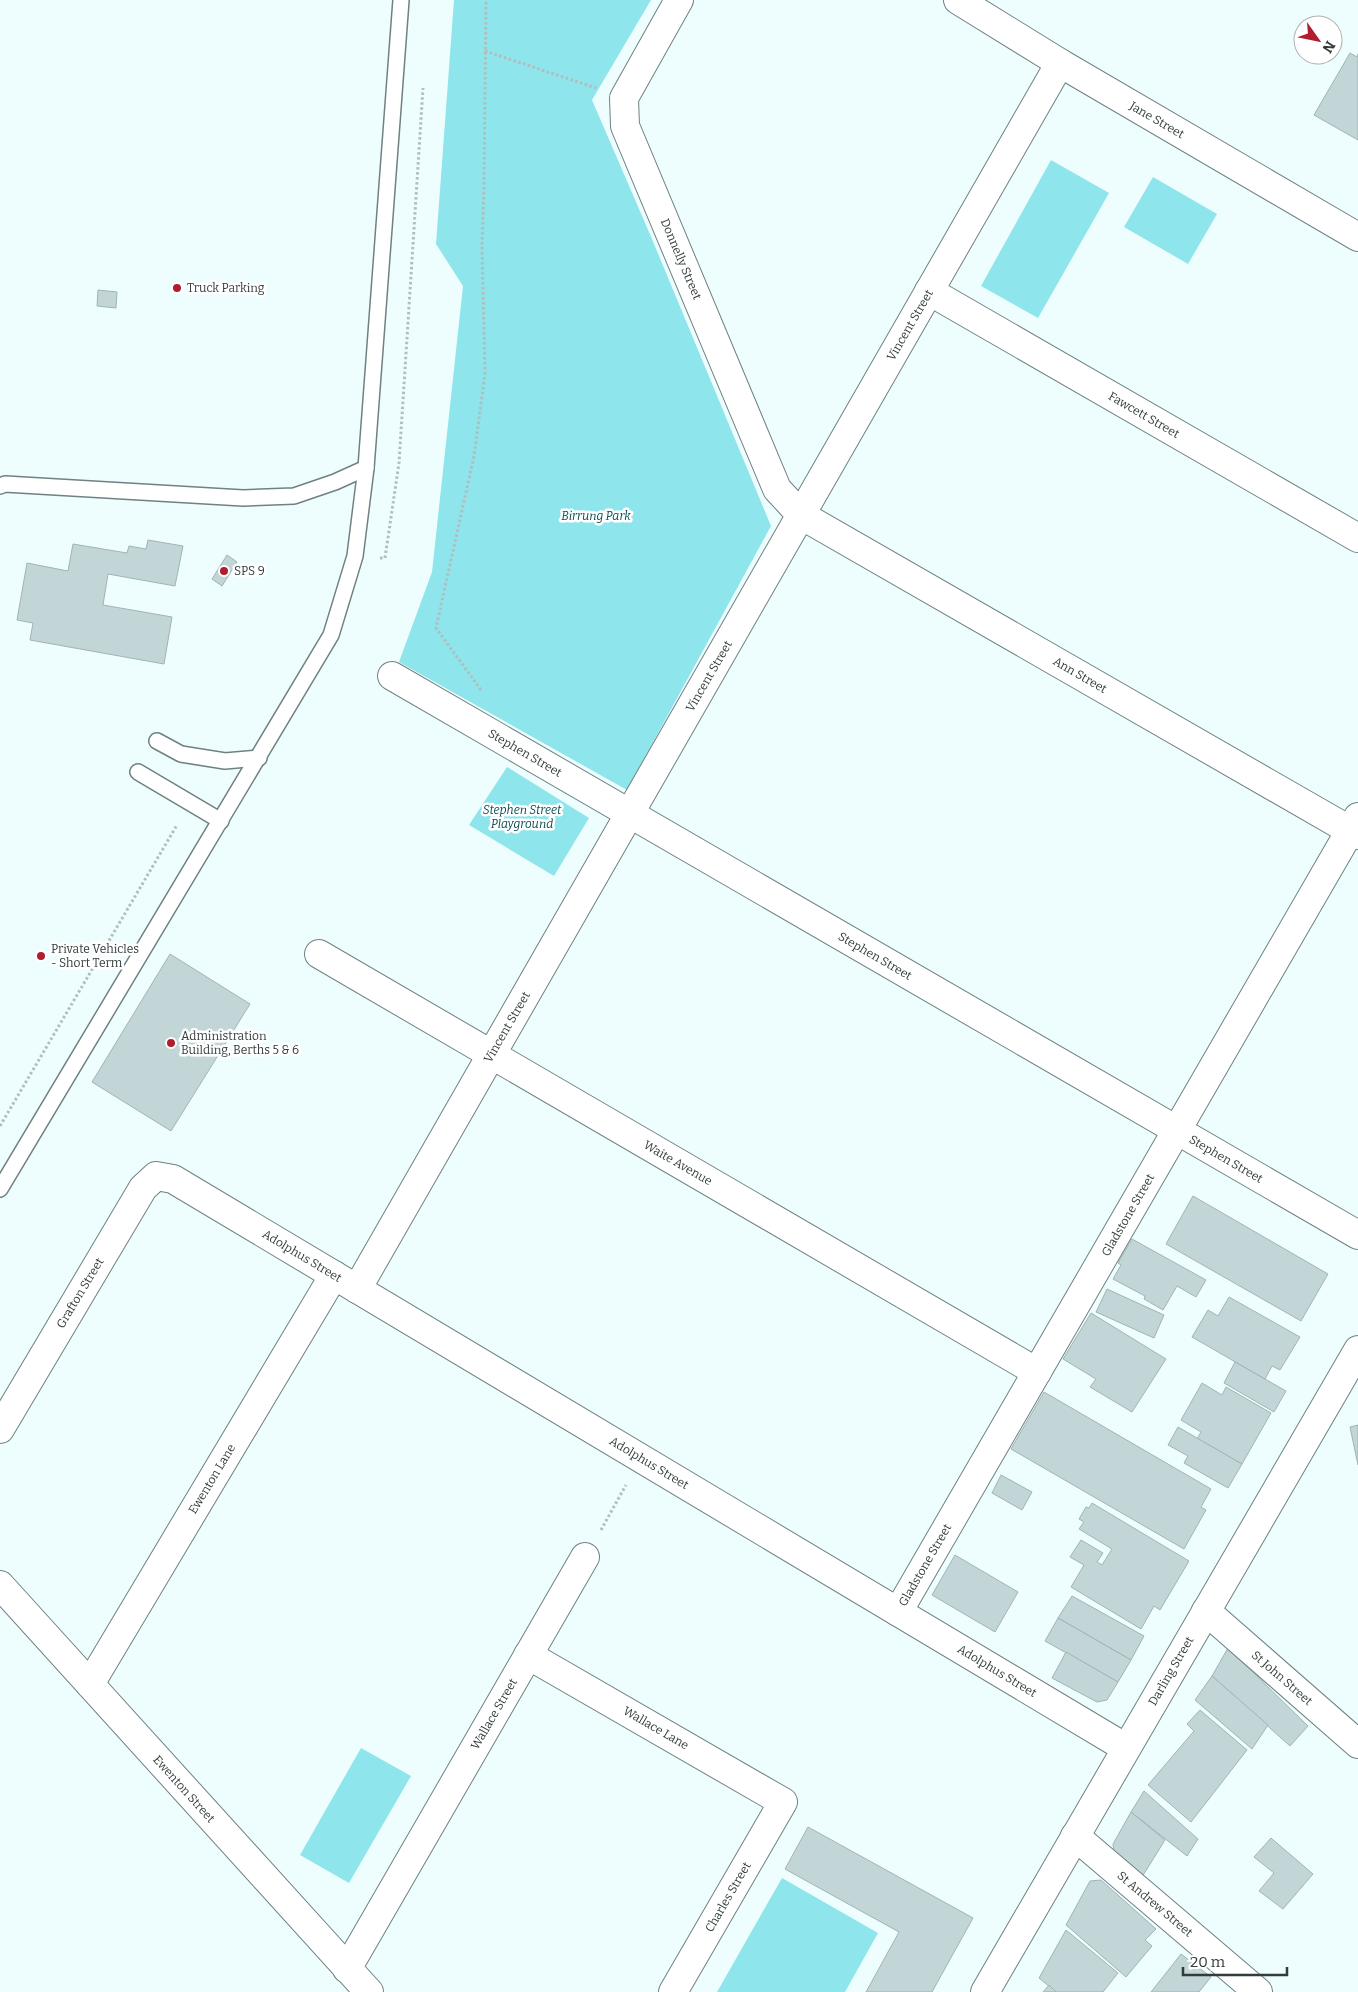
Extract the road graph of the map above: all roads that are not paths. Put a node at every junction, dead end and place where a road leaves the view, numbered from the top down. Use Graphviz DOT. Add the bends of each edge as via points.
graph roads {
  1 [pos="401,0"];
  2 [pos="679,0"];
  3 [pos="958,0"];
  4 [pos="1060,63"];
  5 [pos="1358,236"];
  6 [pos="929,291"];
  7 [pos="366,468"];
  8 [pos="0,486"];
  9 [pos="801,515"];
  10 [pos="1358,538"];
  11 [pos="392,676"];
  12 [pos="157,741"];
  13 [pos="259,758"];
  14 [pos="138,772"];
  15 [pos="630,813"];
  16 [pos="221,821"];
  17 [pos="1355,828"];
  18 [pos="319,954"];
  19 [pos="492,1054"];
  20 [pos="1177,1130"];
  21 [pos="173,1179"];
  22 [pos="0,1189"];
  23 [pos="1358,1235"];
  24 [pos="334,1275"];
  25 [pos="357,1289"];
  26 [pos="1358,1350"];
  27 [pos="1037,1372"];
  28 [pos="0,1429"];
  29 [pos="585,1557"];
  30 [pos="0,1585"];
  31 [pos="1206,1611"];
  32 [pos="898,1612"];
  33 [pos="528,1655"];
  34 [pos="90,1684"];
  35 [pos="1358,1744"];
  36 [pos="1126,1748"];
  37 [pos="783,1802"];
  38 [pos="1075,1836"];
  39 [pos="347,1969"];
  40 [pos="369,1992"];
  41 [pos="673,1992"];
  42 [pos="985,1992"];
  43 [pos="1258,1992"];
  1 -- 7 [label="lane"];
  2 -- 9 [label="street, Donnelly Street" via="624,98 625,126 777,489"];
  3 -- 4 [label="street, Jane Street"];
  4 -- 5 [label="street, Jane Street"];
  4 -- 6 [label="street, Vincent Street"];
  6 -- 9 [label="street, Vincent Street"];
  6 -- 10 [label="street, Fawcett Street"];
  7 -- 8 [label="lane" via="294,496 252,498"];
  7 -- 13 [label="lane" via="356,556 331,635"];
  9 -- 15 [label="street, Vincent Street"];
  9 -- 17 [label="street, Ann Street"];
  11 -- 15 [label="street, Stephen Street"];
  12 -- 13 [label="lane" via="190,756 225,761"];
  13 -- 16 [label="lane"];
  14 -- 16 [label="lane"];
  15 -- 19 [label="street, Vincent Street"];
  15 -- 20 [label="street, Stephen Street"];
  16 -- 22 [label="lane"];
  17 -- 20 [label="street, Gladstone Street"];
  18 -- 19 [label="street, Waite Avenue"];
  19 -- 25 [label="street, Vincent Street"];
  19 -- 27 [label="street, Waite Avenue"];
  20 -- 23 [label="street, Stephen Street"];
  20 -- 27 [label="street, Gladstone Street"];
  21 -- 24 [label="street, Adolphus Street"];
  21 -- 28 [label="street, Grafton Street" via="156,1176 143,1188"];
  24 -- 25 [label="street, Adolphus Street"];
  24 -- 34 [label="street, Ewenton Lane"];
  25 -- 32 [label="street, Adolphus Street"];
  26 -- 31 [label="street, Darling Street"];
  27 -- 32 [label="street, Gladstone Street"];
  29 -- 33 [label="street, Wallace Street"];
  30 -- 34 [label="street, Ewenton Street"];
  31 -- 35 [label="street, St John Street"];
  31 -- 36 [label="street, Darling Street"];
  32 -- 36 [label="street, Adolphus Street"];
  33 -- 37 [label="street, Wallace Lane"];
  33 -- 39 [label="street, Wallace Street"];
  34 -- 39 [label="street, Ewenton Street"];
  36 -- 38 [label="street, Darling Street"];
  37 -- 41 [label="street, Charles Street"];
  38 -- 42 [label="street, Darling Street"];
  38 -- 43 [label="street, St Andrew Street"];
  39 -- 40 [label="street, Ewenton Street"];
}
